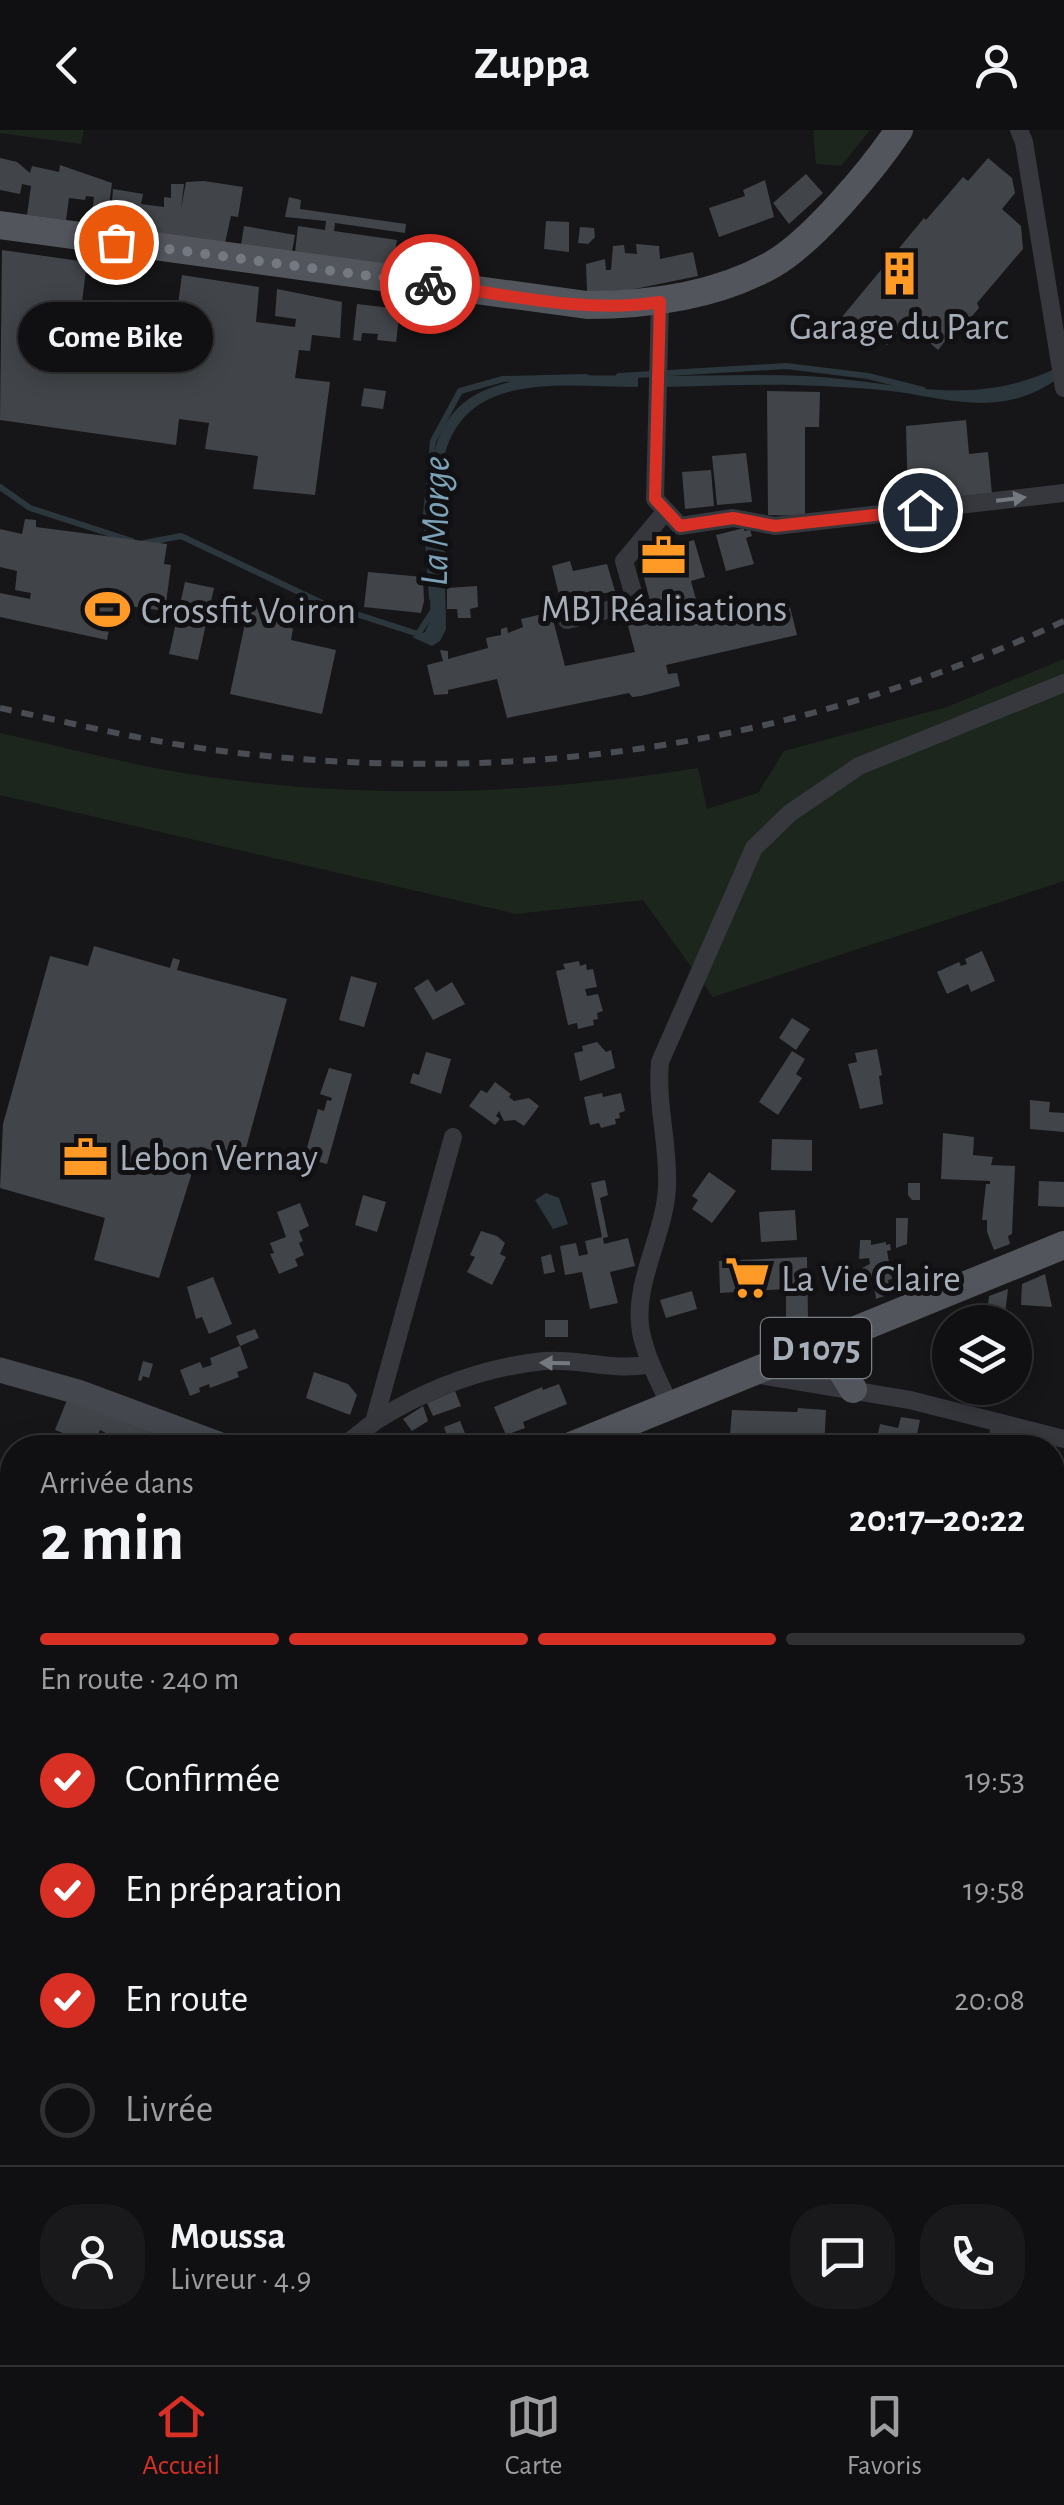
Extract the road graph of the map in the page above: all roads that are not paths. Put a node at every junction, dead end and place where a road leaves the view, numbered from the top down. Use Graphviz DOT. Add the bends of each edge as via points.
graph roads {
  1 [pos="909,130"];
  2 [pos="1019,130"];
  3 [pos="892,141"];
  4 [pos="0,225"];
  5 [pos="660,302"];
  6 [pos="1062,378"];
  7 [pos="1064,493"];
  8 [pos="666,511"];
  9 [pos="567,620"];
  10 [pos="1064,683"];
  11 [pos="454,1138"];
  12 [pos="1064,1246"];
  13 [pos="846,1336"];
  14 [pos="809,1351"];
  15 [pos="652,1364"];
  16 [pos="0,1370"];
  17 [pos="754,1374"];
  18 [pos="848,1388"];
  19 [pos="670,1405"];
  20 [pos="374,1422"];
  21 [pos="998,1422"];
  22 [pos="195,1435"];
  23 [pos="357,1435"];
  24 [pos="597,1435"];
  25 [pos="999,1435"];
  26 [pos="1048,1435"];
  1 -- 3 [label="main road"];
  2 -- 6 [label="street"];
  3 -- 5 [label="main road" via="857,186 773,264"];
  4 -- 5 [label="main road" via="587,305"];
  5 -- 8 [label="street" via="655,499"];
  8 -- 7 [label="street, one-way" via="680,526 733,518 775,526"];
  8 -- 9 [label="street" via="624,562 636,603"];
  10 -- 15 [label="street" via="859,766 790,813 754,848 660,1062 667,1188 640,1329"];
  11 -- 20 [label="street"];
  12 -- 13 [label="main road, D 1075"];
  13 -- 14 [label="main road, D 1075"];
  13 -- 18 [label="main road" via="840,1366"];
  14 -- 17 [label="main road, D 1075"];
  14 -- 18 [label="main road"];
  15 -- 19 [label="street"];
  15 -- 20 [label="street, one-way" via="628,1369 547,1361 498,1368 437,1388"];
  16 -- 22 [label="street"];
  17 -- 18 [label="street"];
  17 -- 19 [label="main road, D 1075"];
  18 -- 21 [label="street"];
  19 -- 24 [label="main road, D 1075"];
  20 -- 23 [label="street"];
  21 -- 25 [label="street"];
  21 -- 26 [label="street"];
}
